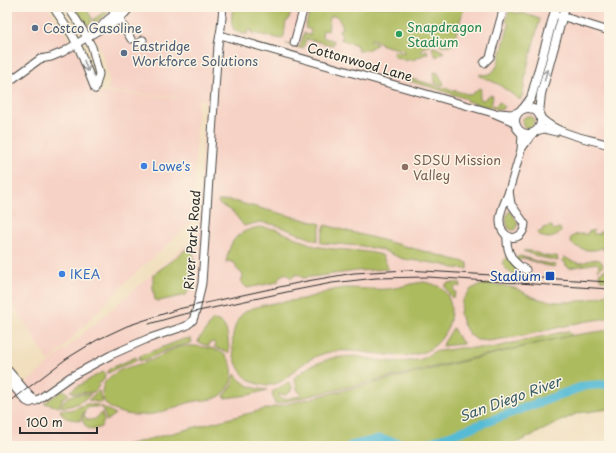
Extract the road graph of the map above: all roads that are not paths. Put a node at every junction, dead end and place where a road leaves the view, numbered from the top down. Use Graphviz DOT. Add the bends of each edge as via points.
graph roads {
  1 [pos="53,7"];
  2 [pos="68,7"];
  3 [pos="223,7"];
  4 [pos="304,7"];
  5 [pos="504,7"];
  6 [pos="565,7"];
  7 [pos="130,8"];
  8 [pos="557,13"];
  9 [pos="120,22"];
  10 [pos="609,31"];
  11 [pos="220,35"];
  12 [pos="87,37"];
  13 [pos="131,39"];
  14 [pos="294,43"];
  15 [pos="76,44"];
  16 [pos="484,63"];
  17 [pos="7,83"];
  18 [pos="521,110"];
  19 [pos="494,113"];
  20 [pos="540,116"];
  21 [pos="517,127"];
  22 [pos="534,132"];
  23 [pos="564,132"];
  24 [pos="609,145"];
  25 [pos="521,150"];
  26 [pos="509,191"];
  27 [pos="507,236"];
  28 [pos="526,270"];
  29 [pos="7,369"];
  30 [pos="7,378"];
  31 [pos="15,379"];
  32 [pos="36,401"];
  1 -- 15 [label="street"];
  2 -- 12 [label="street"];
  3 -- 11 [label="street, River Park Road"];
  4 -- 14 [label="street"];
  5 -- 16 [label="street" via="490,57"];
  6 -- 8 [label="main road"];
  7 -- 12 [label="street" via="119,20"];
  8 -- 10 [label="street"];
  8 -- 18 [label="main road" via="531,98"];
  20 -- 8 [label="main road, one-way" via="541,94"];
  9 -- 13 [label="street"];
  11 -- 19 [label="street, Cottonwood Lane"];
  11 -- 32 [label="street, River Park Road" via="202,283 193,320 186,326 111,355 70,377"];
  12 -- 15 [label="street"];
  15 -- 12 [label="street, one-way" via="95,89 99,74"];
  15 -- 17 [label="street" via="51,57 40,59"];
  18 -- 19 [label="street, Cottonwood Lane" via="512,114"];
  18 -- 20 [label="main road" via="532,108"];
  18 -- 21 [label="main road" via="515,119"];
  19 -- 21 [label="street, Cottonwood Lane" via="512,121"];
  20 -- 22 [label="main road" via="540,127"];
  20 -- 23 [label="street" via="548,125"];
  21 -- 22 [label="main road" via="525,133"];
  21 -- 25 [label="street" via="522,135"];
  22 -- 23 [label="street" via="544,129"];
  22 -- 25 [label="street"];
  23 -- 24 [label="street"];
  25 -- 26 [label="street"];
  26 -- 27 [label="street" via="500,219 503,232"];
  26 -- 27 [label="street" via="512,205 525,224 520,235"];
  27 -- 28 [label="street" via="507,247 512,259 517,266"];
  29 -- 31 [label="street"];
  30 -- 31 [label="street"];
  30 -- 32 [label="street" via="26,401"];
  31 -- 32 [label="street"];
}
